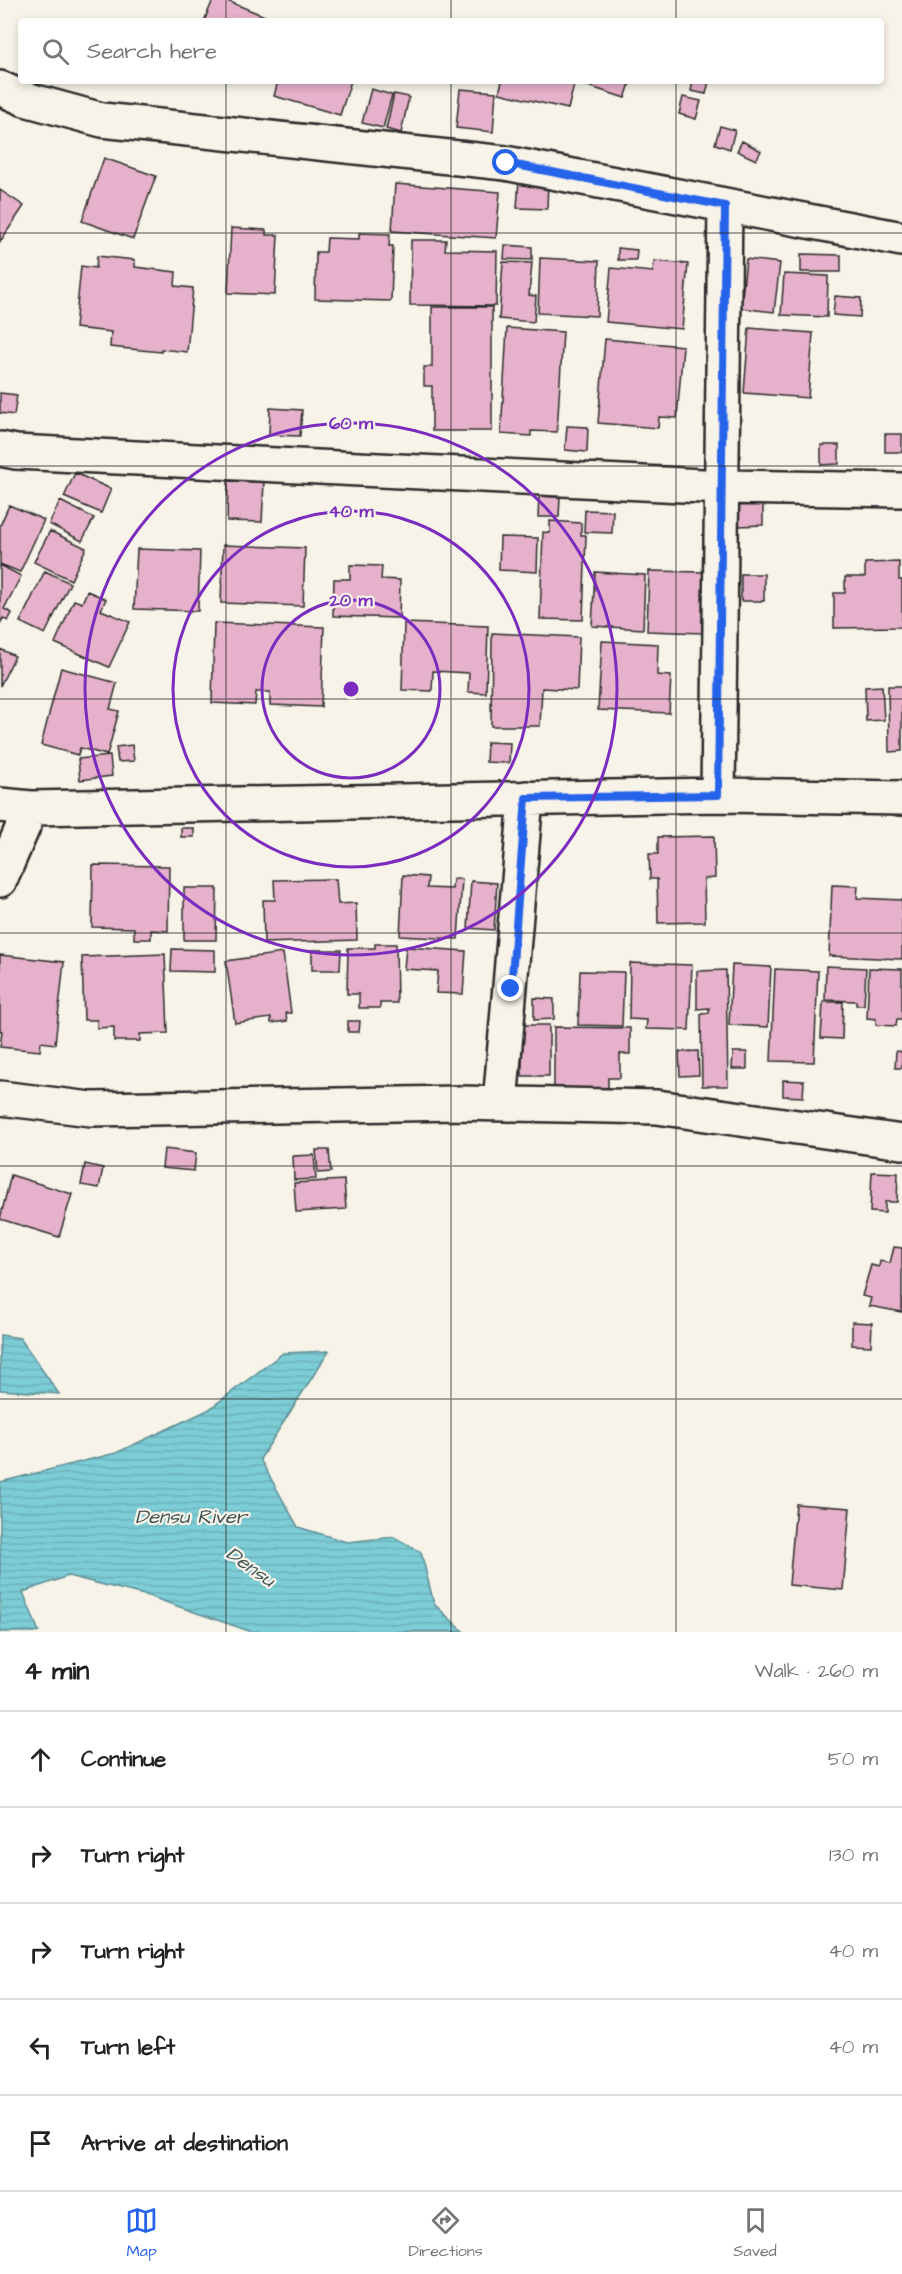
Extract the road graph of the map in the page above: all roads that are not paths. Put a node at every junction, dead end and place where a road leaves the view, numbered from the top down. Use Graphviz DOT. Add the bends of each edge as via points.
graph roads {
  1 [pos="0,88"];
  2 [pos="725,206"];
  3 [pos="902,239"];
  4 [pos="0,449"];
  5 [pos="723,487"];
  6 [pos="902,490"];
  7 [pos="718,795"];
  8 [pos="526,798"];
  9 [pos="902,798"];
  10 [pos="15,807"];
  11 [pos="0,880"];
  12 [pos="0,1098"];
  13 [pos="500,1104"];
  14 [pos="902,1142"];
  1 -- 2 [label="street" via="25,99 102,120 506,163"];
  2 -- 3 [label="street"];
  2 -- 5 [label="street"];
  4 -- 5 [label="street"];
  5 -- 6 [label="street"];
  5 -- 7 [label="street"];
  7 -- 8 [label="street"];
  7 -- 9 [label="street"];
  8 -- 10 [label="street"];
  8 -- 13 [label="street"];
  10 -- 11 [label="street"];
  12 -- 13 [label="street" via="91,1109"];
  13 -- 14 [label="street" via="657,1107"];
}
